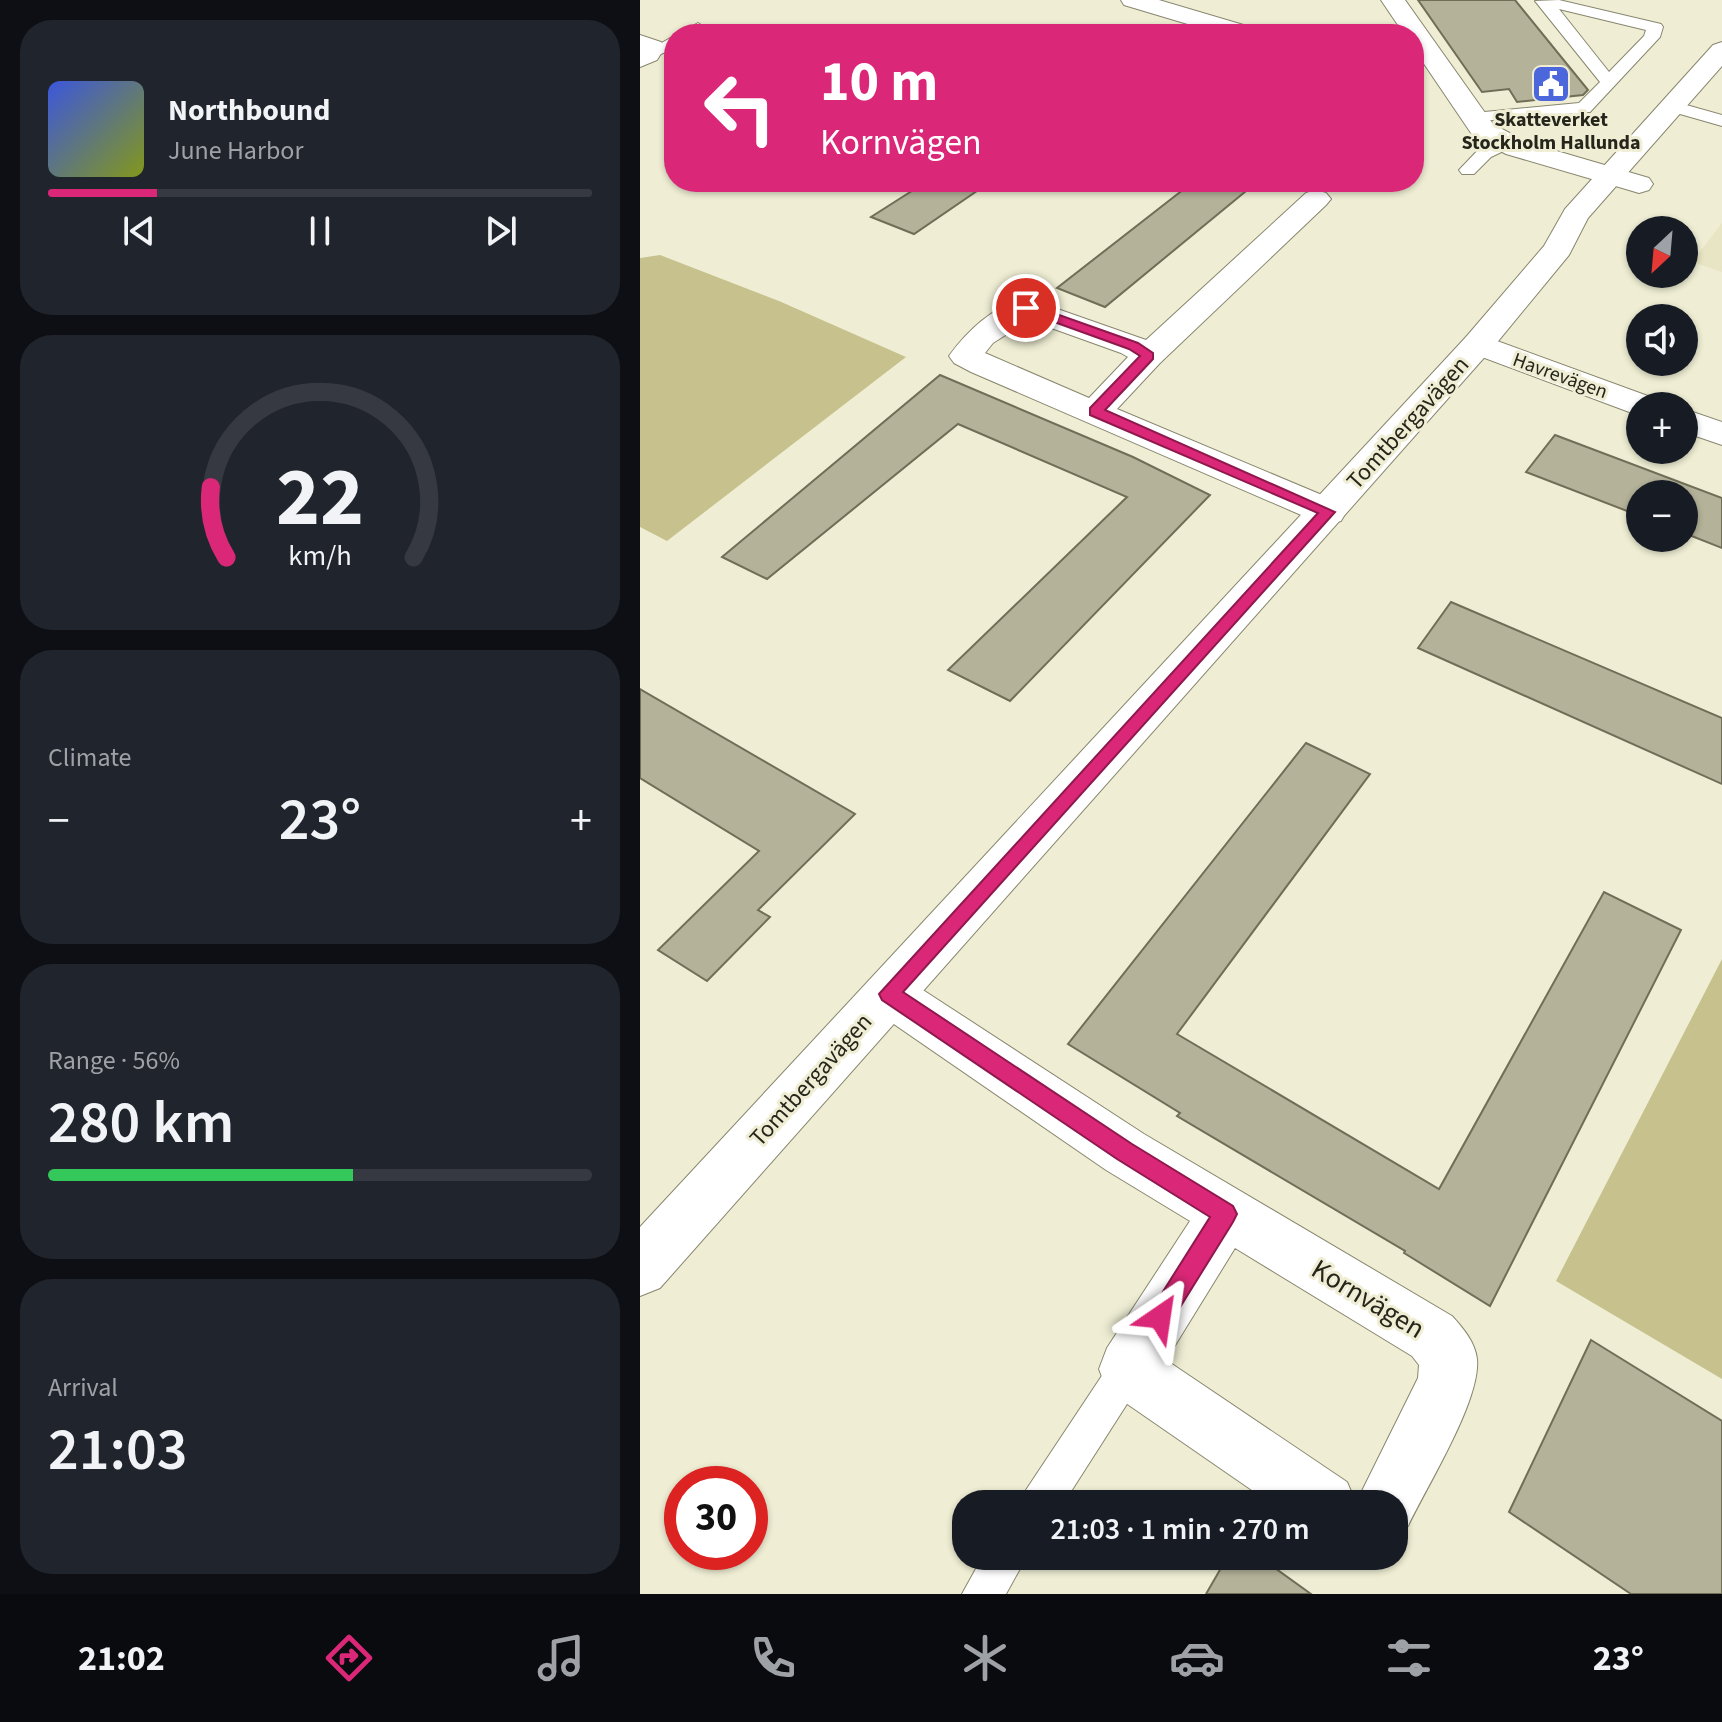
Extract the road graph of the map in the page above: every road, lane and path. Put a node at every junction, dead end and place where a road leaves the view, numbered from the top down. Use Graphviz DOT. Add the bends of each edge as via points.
graph roads {
  1 [pos="1133,0"];
  2 [pos="1393,0"];
  3 [pos="1543,0"];
  4 [pos="1214,24"];
  5 [pos="1405,24"];
  6 [pos="664,45"];
  7 [pos="1722,50"];
  8 [pos="643,52"];
  9 [pos="1424,61"];
  10 [pos="1608,81"];
  11 [pos="1722,92"];
  12 [pos="1672,106"];
  13 [pos="1474,118"];
  14 [pos="1702,123"];
  15 [pos="1509,144"];
  16 [pos="1468,170"];
  17 [pos="1610,175"];
  18 [pos="1316,199"];
  19 [pos="1558,249"];
  20 [pos="1478,344"];
  21 [pos="1148,356"];
  22 [pos="1626,399"];
  23 [pos="1095,412"];
  24 [pos="1698,425"];
  25 [pos="1722,434"];
  26 [pos="1328,512"];
  27 [pos="889,994"];
  28 [pos="1225,1214"];
  29 [pos="640,1268"];
  30 [pos="1128,1369"];
  31 [pos="1049,1490"];
  32 [pos="1305,1490"];
  33 [pos="1393,1490"];
  34 [pos="998,1570"];
  35 [pos="982,1594"];
  1 -- 4 [label="street"];
  2 -- 5 [label="street"];
  3 -- 10 [label="lane"];
  3 -- 10 [label="lane" via="1655,27 1652,37"];
  6 -- 8 [label="lane"];
  7 -- 12 [label="street, Tomtbergavägen"];
  9 -- 13 [label="street"];
  10 -- 13 [label="lane" via="1584,108"];
  11 -- 14 [label="street"];
  12 -- 14 [label="lane"];
  12 -- 17 [label="street, Tomtbergavägen"];
  13 -- 15 [label="street" via="1483,130"];
  15 -- 16 [label="lane" via="1485,153"];
  15 -- 17 [label="street"];
  17 -- 19 [label="street, Tomtbergavägen" via="1575,215"];
  17 -- 19 [label="street, Tomtbergavägen" via="1631,195"];
  18 -- 21 [label="street"];
  19 -- 20 [label="street, Tomtbergavägen"];
  20 -- 22 [label="street, Havrevägen"];
  20 -- 26 [label="street, Tomtbergavägen"];
  21 -- 23 [label="street"];
  21 -- 23 [label="street" via="1026,308 981,336 966,356"];
  23 -- 26 [label="street"];
  24 -- 25 [label="street"];
  26 -- 27 [label="street, Tomtbergavägen"];
  27 -- 28 [label="street, Kornvägen"];
  27 -- 29 [label="street, Tomtbergavägen"];
  28 -- 30 [label="street"];
  28 -- 33 [label="street, Kornvägen" via="1432,1336 1448,1356 1447,1383"];
  30 -- 31 [label="lane"];
  30 -- 32 [label="street"];
  34 -- 35 [label="lane"];
}
